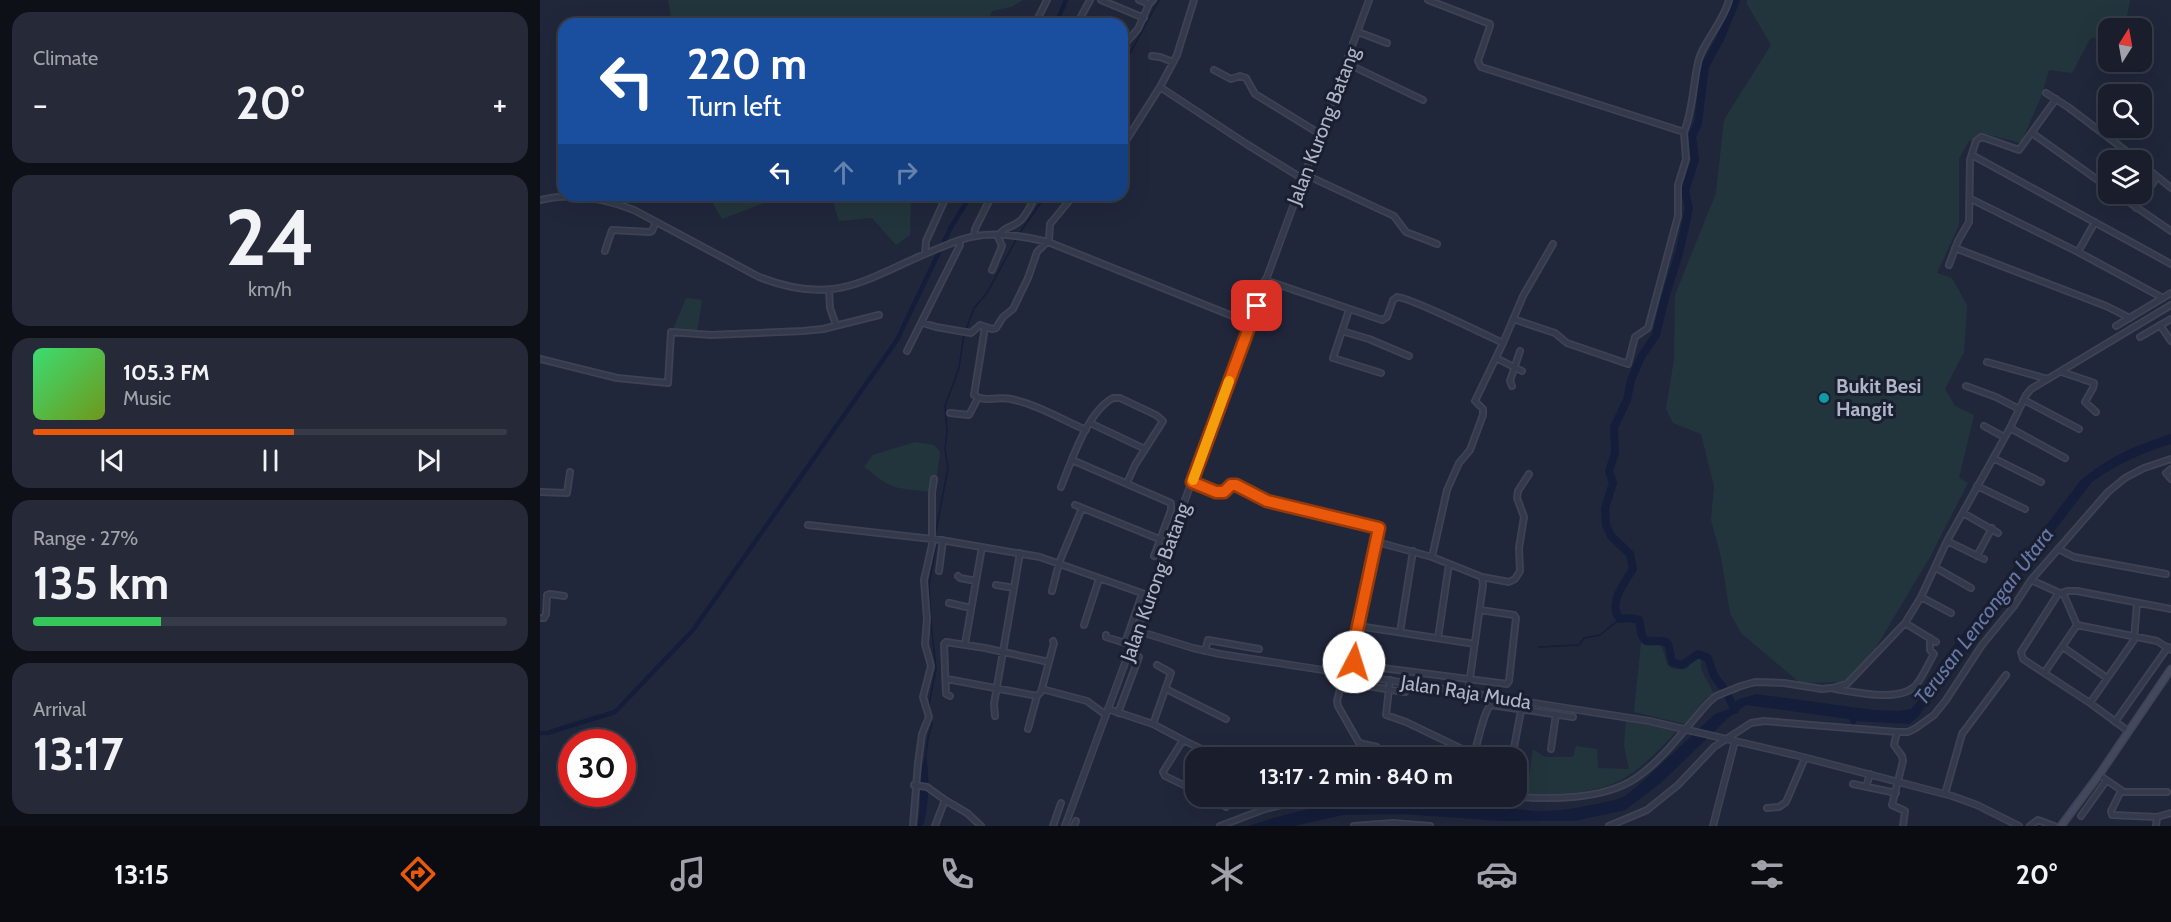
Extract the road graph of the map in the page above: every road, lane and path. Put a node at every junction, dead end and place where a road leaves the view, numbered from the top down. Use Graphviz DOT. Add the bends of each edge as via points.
graph roads {
  1 [pos="1047,0"];
  2 [pos="1090,0"];
  3 [pos="1101,0"];
  4 [pos="1140,0"];
  5 [pos="1194,0"];
  6 [pos="1369,0"];
  7 [pos="1428,0"];
  8 [pos="1729,0"];
  9 [pos="1151,2"];
  10 [pos="1038,18"];
  11 [pos="1080,18"];
  12 [pos="1144,18"];
  13 [pos="1358,32"];
  14 [pos="1128,40"];
  15 [pos="1387,44"];
  16 [pos="1152,56"];
  17 [pos="1173,62"];
  18 [pos="1346,63"];
  19 [pos="1214,70"];
  20 [pos="1160,87"];
  21 [pos="2046,93"];
  22 [pos="2056,99"];
  23 [pos="1423,100"];
  24 [pos="1684,132"];
  25 [pos="2032,133"];
  26 [pos="1320,134"];
  27 [pos="1128,138"];
  28 [pos="2125,150"];
  29 [pos="1972,154"];
  30 [pos="2152,173"];
  31 [pos="1304,176"];
  32 [pos="2157,177"];
  33 [pos="2098,180"];
  34 [pos="2171,188"];
  35 [pos="558,198"];
  36 [pos="540,200"];
  37 [pos="1971,200"];
  38 [pos="607,201"];
  39 [pos="944,201"];
  40 [pos="989,201"];
  41 [pos="1032,201"];
  42 [pos="1069,201"];
  43 [pos="2130,204"];
  44 [pos="2136,208"];
  45 [pos="656,222"];
  46 [pos="2095,222"];
  47 [pos="2171,231"];
  48 [pos="999,234"];
  49 [pos="974,236"];
  50 [pos="958,241"];
  51 [pos="1048,242"];
  52 [pos="1437,244"];
  53 [pos="1553,244"];
  54 [pos="1955,248"];
  55 [pos="605,251"];
  56 [pos="2078,252"];
  57 [pos="925,254"];
  58 [pos="2171,264"];
  59 [pos="1949,265"];
  60 [pos="992,270"];
  61 [pos="1265,280"];
  62 [pos="829,290"];
  63 [pos="2171,294"];
  64 [pos="2163,298"];
  65 [pos="2171,305"];
  66 [pos="1349,309"];
  67 [pos="879,315"];
  68 [pos="2130,318"];
  69 [pos="2171,318"];
  70 [pos="1514,319"];
  71 [pos="923,323"];
  72 [pos="1250,323"];
  73 [pos="2160,325"];
  74 [pos="836,326"];
  75 [pos="2116,326"];
  76 [pos="985,327"];
  77 [pos="1342,331"];
  78 [pos="2140,337"];
  79 [pos="2171,341"];
  80 [pos="1503,343"];
  81 [pos="907,351"];
  82 [pos="1520,351"];
  83 [pos="1409,356"];
  84 [pos="1496,358"];
  85 [pos="540,359"];
  86 [pos="1987,362"];
  87 [pos="1514,366"];
  88 [pos="1522,371"];
  89 [pos="2062,372"];
  90 [pos="1381,373"];
  91 [pos="2049,380"];
  92 [pos="1512,386"];
  93 [pos="1966,386"];
  94 [pos="978,398"];
  95 [pos="2024,400"];
  96 [pos="2019,409"];
  97 [pos="2096,412"];
  98 [pos="950,413"];
  99 [pos="1090,423"];
  100 [pos="1984,426"];
  101 [pos="2010,428"];
  102 [pos="2079,429"];
  103 [pos="1086,430"];
  104 [pos="2004,438"];
  105 [pos="1145,449"];
  106 [pos="1993,458"];
  107 [pos="2065,458"];
  108 [pos="2171,459"];
  109 [pos="1072,460"];
  110 [pos="2171,469"];
  111 [pos="570,472"];
  112 [pos="1529,474"];
  113 [pos="934,479"];
  114 [pos="2171,479"];
  115 [pos="1192,482"];
  116 [pos="2041,482"];
  117 [pos="1127,483"];
  118 [pos="1977,486"];
  119 [pos="1061,487"];
  120 [pos="540,492"];
  121 [pos="1075,505"];
  122 [pos="1082,508"];
  123 [pos="2025,509"];
  124 [pos="1963,513"];
  125 [pos="808,525"];
  126 [pos="1992,528"];
  127 [pos="1998,532"];
  128 [pos="931,539"];
  129 [pos="943,540"];
  130 [pos="1160,540"];
  131 [pos="1947,541"];
  132 [pos="1377,542"];
  133 [pos="1169,543"];
  134 [pos="982,547"];
  135 [pos="2058,549"];
  136 [pos="1413,551"];
  137 [pos="1020,553"];
  138 [pos="1154,556"];
  139 [pos="1977,556"];
  140 [pos="1432,557"];
  141 [pos="1984,559"];
  142 [pos="1059,563"];
  143 [pos="1449,564"];
  144 [pos="1936,568"];
  145 [pos="939,571"];
  146 [pos="2166,574"];
  147 [pos="958,576"];
  148 [pos="1482,577"];
  149 [pos="1099,579"];
  150 [pos="976,580"];
  151 [pos="2031,580"];
  152 [pos="996,585"];
  153 [pos="1014,588"];
  154 [pos="1971,588"];
  155 [pos="1052,591"];
  156 [pos="2061,593"];
  157 [pos="1142,594"];
  158 [pos="564,596"];
  159 [pos="1150,596"];
  160 [pos="1921,597"];
  161 [pos="949,603"];
  162 [pos="2137,603"];
  163 [pos="971,608"];
  164 [pos="2171,609"];
  165 [pos="1480,610"];
  166 [pos="1951,613"];
  167 [pos="540,618"];
  168 [pos="1905,624"];
  169 [pos="1084,625"];
  170 [pos="1358,626"];
  171 [pos="2077,626"];
  172 [pos="1138,631"];
  173 [pos="1400,632"];
  174 [pos="1106,635"];
  175 [pos="2134,636"];
  176 [pos="1438,638"];
  177 [pos="1053,641"];
  178 [pos="964,644"];
  179 [pos="1475,644"];
  180 [pos="2063,647"];
  181 [pos="2170,648"];
  182 [pos="1259,649"];
  183 [pos="1205,651"];
  184 [pos="1003,652"];
  185 [pos="1139,657"];
  186 [pos="1049,662"];
  187 [pos="1157,665"];
  188 [pos="2171,669"];
  189 [pos="2045,672"];
  190 [pos="1344,673"];
  191 [pos="2006,675"];
  192 [pos="2107,678"];
  193 [pos="947,679"];
  194 [pos="1390,680"];
  195 [pos="1469,680"];
  196 [pos="1342,682"];
  197 [pos="997,688"];
  198 [pos="1833,688"];
  199 [pos="1042,689"];
  200 [pos="1166,689"];
  201 [pos="1389,690"];
  202 [pos="1405,692"];
  203 [pos="1468,692"];
  204 [pos="950,696"];
  205 [pos="1037,696"];
  206 [pos="1523,700"];
  207 [pos="2090,703"];
  208 [pos="1521,709"];
  209 [pos="1107,712"];
  210 [pos="1118,713"];
  211 [pos="1556,714"];
  212 [pos="995,716"];
  213 [pos="1573,717"];
  214 [pos="1226,719"];
  215 [pos="2115,722"];
  216 [pos="1153,723"];
  217 [pos="1028,729"];
  218 [pos="1687,729"];
  219 [pos="2128,731"];
  220 [pos="1897,732"];
  221 [pos="1728,739"];
  222 [pos="1183,740"];
  223 [pos="1735,741"];
  224 [pos="1197,747"];
  225 [pos="1377,747"];
  226 [pos="1458,747"];
  227 [pos="1476,747"];
  228 [pos="1514,747"];
  229 [pos="1551,749"];
  230 [pos="1805,758"];
  231 [pos="1870,774"];
  232 [pos="2099,774"];
  233 [pos="2106,780"];
  234 [pos="1898,782"];
  235 [pos="1853,784"];
  236 [pos="916,786"];
  237 [pos="1185,786"];
  238 [pos="1866,787"];
  239 [pos="2121,791"];
  240 [pos="2167,792"];
  241 [pos="1896,793"];
  242 [pos="1945,794"];
  243 [pos="1527,797"];
  244 [pos="945,800"];
  245 [pos="1061,803"];
  246 [pos="1273,807"];
  247 [pos="1767,808"];
  248 [pos="1057,813"];
  249 [pos="2171,813"];
  250 [pos="2081,816"];
  251 [pos="1069,817"];
  252 [pos="2157,817"];
  253 [pos="912,826"];
  254 [pos="935,826"];
  255 [pos="981,826"];
  256 [pos="1053,826"];
  257 [pos="1065,826"];
  258 [pos="1220,826"];
  259 [pos="1354,826"];
  260 [pos="1430,826"];
  261 [pos="1609,826"];
  262 [pos="1713,826"];
  263 [pos="1903,826"];
  264 [pos="2019,826"];
  265 [pos="2030,826"];
  266 [pos="2054,826"];
  267 [pos="2061,826"];
  268 [pos="2156,826"];
  1 -- 10 [label="street"];
  2 -- 11 [label="street"];
  3 -- 12 [label="street"];
  4 -- 9 [label="street"];
  5 -- 17 [label="street"];
  6 -- 13 [label="street, Jalan Kurong Batang"];
  7 -- 24 [label="street" via="1490,24 1478,61 1481,67"];
  8 -- 24 [label="street" via="1698,62"];
  9 -- 12 [label="street"];
  12 -- 14 [label="street"];
  13 -- 15 [label="street"];
  13 -- 18 [label="street, Jalan Kurong Batang"];
  16 -- 17 [label="street"];
  17 -- 20 [label="street"];
  18 -- 23 [label="street"];
  18 -- 26 [label="street, Jalan Kurong Batang"];
  19 -- 26 [label="street" via="1232,80 1246,78 1255,94"];
  20 -- 27 [label="street"];
  20 -- 31 [label="street" via="1248,145"];
  21 -- 22 [label="street"];
  22 -- 25 [label="street"];
  22 -- 28 [label="street"];
  24 -- 70 [label="street" via="1686,159 1678,185 1678,216 1648,328 1635,337 1628,364"];
  25 -- 29 [label="street" via="2017,151 1981,137"];
  25 -- 33 [label="street"];
  26 -- 31 [label="street, Jalan Kurong Batang"];
  29 -- 37 [label="street"];
  29 -- 46 [label="street"];
  30 -- 32 [label="street"];
  31 -- 52 [label="street" via="1394,216 1406,232"];
  31 -- 61 [label="street, Jalan Kurong Batang"];
  32 -- 34 [label="street"];
  32 -- 44 [label="street"];
  35 -- 36 [label="street"];
  37 -- 54 [label="street" via="1970,222"];
  37 -- 56 [label="street"];
  38 -- 45 [label="street"];
  39 -- 57 [label="street" via="926,241"];
  40 -- 49 [label="street"];
  41 -- 48 [label="street" via="1020,221"];
  42 -- 51 [label="street" via="1050,224"];
  43 -- 44 [label="street"];
  44 -- 47 [label="street"];
  45 -- 55 [label="street" via="652,231 612,230"];
  45 -- 62 [label="street" via="759,277 791,287"];
  46 -- 56 [label="street"];
  46 -- 58 [label="street"];
  48 -- 49 [label="street"];
  48 -- 51 [label="street"];
  48 -- 60 [label="street" via="1002,246"];
  49 -- 50 [label="street"];
  50 -- 57 [label="street"];
  50 -- 71 [label="street" via="960,245"];
  51 -- 72 [label="street"];
  51 -- 76 [label="street" via="1038,249 1011,313 996,328"];
  53 -- 70 [label="street"];
  54 -- 59 [label="street"];
  54 -- 68 [label="street"];
  56 -- 64 [label="street"];
  57 -- 62 [label="street" via="867,281"];
  61 -- 66 [label="street"];
  61 -- 72 [label="street, Jalan Kurong Batang"];
  62 -- 74 [label="street"];
  63 -- 64 [label="street"];
  64 -- 68 [label="street"];
  65 -- 89 [label="street"];
  66 -- 77 [label="street"];
  66 -- 80 [label="street" via="1382,320 1388,317 1394,300 1401,298"];
  67 -- 74 [label="street"];
  68 -- 75 [label="street"];
  69 -- 73 [label="street"];
  70 -- 80 [label="street"];
  71 -- 76 [label="street" via="972,333 980,325"];
  71 -- 81 [label="street"];
  72 -- 115 [label="street, Jalan Kurong Batang"];
  73 -- 78 [label="street"];
  73 -- 79 [label="street"];
  74 -- 85 [label="street" via="711,335 671,332 668,383 617,378"];
  76 -- 94 [label="street" via="974,392"];
  77 -- 83 [label="street"];
  77 -- 90 [label="street" via="1333,358"];
  80 -- 84 [label="street"];
  82 -- 87 [label="street"];
  84 -- 87 [label="street"];
  84 -- 140 [label="street" via="1477,397 1477,404 1484,411 1470,450 1459,463 1447,490"];
  86 -- 91 [label="street"];
  87 -- 88 [label="street"];
  87 -- 92 [label="street"];
  89 -- 91 [label="street"];
  89 -- 97 [label="street" via="2094,383 2085,402"];
  91 -- 95 [label="street" via="2031,389"];
  93 -- 96 [label="street"];
  94 -- 98 [label="street" via="969,415"];
  94 -- 103 [label="street" via="1016,400"];
  95 -- 96 [label="street"];
  95 -- 102 [label="street"];
  96 -- 101 [label="street"];
  99 -- 103 [label="street"];
  99 -- 105 [label="street"];
  99 -- 105 [label="street" via="1101,406 1113,398 1156,415 1163,422"];
  100 -- 104 [label="street"];
  101 -- 104 [label="street"];
  101 -- 107 [label="street"];
  103 -- 109 [label="street"];
  104 -- 106 [label="street"];
  105 -- 117 [label="street"];
  106 -- 116 [label="street"];
  106 -- 118 [label="street"];
  108 -- 135 [label="street" via="2144,468 2114,486"];
  109 -- 117 [label="street"];
  109 -- 119 [label="street"];
  110 -- 114 [label="street" via="2166,473"];
  111 -- 120 [label="street" via="567,492"];
  112 -- 148 [label="street" via="1517,498 1524,517 1520,571 1509,582"];
  113 -- 128 [label="street"];
  115 -- 132 [label="street" via="1216,492 1236,485 1267,501 1376,526"];
  115 -- 133 [label="street, Jalan Kurong Batang"];
  117 -- 130 [label="street" via="1172,505"];
  118 -- 123 [label="street"];
  118 -- 124 [label="street"];
  121 -- 122 [label="street"];
  122 -- 130 [label="street"];
  122 -- 142 [label="street"];
  124 -- 126 [label="street"];
  124 -- 131 [label="street"];
  125 -- 128 [label="street"];
  126 -- 127 [label="street"];
  126 -- 139 [label="street"];
  128 -- 129 [label="street"];
  128 -- 236 [label="street" via="924,580 926,644 931,666 923,697 928,717"];
  129 -- 134 [label="street"];
  129 -- 145 [label="street"];
  130 -- 133 [label="street"];
  130 -- 138 [label="street"];
  131 -- 139 [label="street"];
  131 -- 144 [label="street"];
  132 -- 136 [label="street"];
  132 -- 170 [label="street"];
  133 -- 159 [label="street, Jalan Kurong Batang"];
  134 -- 137 [label="street"];
  134 -- 150 [label="street"];
  135 -- 146 [label="street" via="2074,557"];
  135 -- 151 [label="street"];
  136 -- 140 [label="street"];
  136 -- 173 [label="street"];
  137 -- 142 [label="street"];
  137 -- 153 [label="street"];
  139 -- 141 [label="street"];
  140 -- 143 [label="street"];
  142 -- 149 [label="street"];
  142 -- 155 [label="street"];
  143 -- 148 [label="street"];
  143 -- 176 [label="street"];
  144 -- 154 [label="street"];
  144 -- 160 [label="street"];
  147 -- 150 [label="street"];
  148 -- 165 [label="street"];
  149 -- 157 [label="street"];
  149 -- 169 [label="street"];
  150 -- 163 [label="street"];
  151 -- 156 [label="street"];
  151 -- 220 [label="street" via="1934,715 1908,732"];
  152 -- 153 [label="street"];
  153 -- 184 [label="street"];
  156 -- 162 [label="street" via="2071,591"];
  156 -- 171 [label="street"];
  156 -- 189 [label="street" via="2020,653"];
  157 -- 159 [label="street"];
  157 -- 174 [label="street" via="1125,644"];
  158 -- 167 [label="street" via="547,595 546,614"];
  159 -- 172 [label="street, Jalan Kurong Batang"];
  160 -- 166 [label="street"];
  160 -- 168 [label="street"];
  161 -- 163 [label="street"];
  162 -- 164 [label="street"];
  162 -- 175 [label="street"];
  163 -- 178 [label="street"];
  165 -- 179 [label="street"];
  165 -- 195 [label="street" via="1516,618 1509,681 1505,685"];
  168 -- 198 [label="street" via="1847,684"];
  168 -- 198 [label="street" via="1933,640 1930,650 1934,654 1914,687 1895,695"];
  170 -- 173 [label="street"];
  170 -- 195 [label="street" via="1352,654 1356,663"];
  171 -- 175 [label="street"];
  171 -- 180 [label="street"];
  172 -- 183 [label="street, Jalan Raja Muda"];
  172 -- 209 [label="street, Jalan Kurong Batang"];
  173 -- 176 [label="street"];
  175 -- 181 [label="street"];
  175 -- 192 [label="street"];
  176 -- 179 [label="street"];
  177 -- 186 [label="street"];
  178 -- 184 [label="street"];
  178 -- 193 [label="street" via="944,644"];
  179 -- 195 [label="street"];
  180 -- 189 [label="street"];
  180 -- 192 [label="street"];
  181 -- 215 [label="street"];
  182 -- 183 [label="street" via="1208,640"];
  183 -- 190 [label="street, Jalan Raja Muda"];
  184 -- 186 [label="street"];
  184 -- 197 [label="street"];
  185 -- 210 [label="street"];
  186 -- 199 [label="street"];
  187 -- 200 [label="street" via="1171,673"];
  188 -- 219 [label="main road"];
  189 -- 207 [label="street"];
  190 -- 194 [label="street, Jalan Raja Muda"];
  190 -- 196 [label="street"];
  191 -- 242 [label="street" via="1962,734"];
  192 -- 207 [label="street"];
  193 -- 197 [label="street"];
  193 -- 204 [label="street" via="946,694"];
  194 -- 201 [label="street"];
  194 -- 203 [label="street, Jalan Raja Muda"];
  195 -- 203 [label="street"];
  196 -- 201 [label="street"];
  196 -- 225 [label="street" via="1337,703 1340,710 1359,743"];
  197 -- 205 [label="street"];
  197 -- 212 [label="street"];
  198 -- 218 [label="street" via="1755,682 1716,696"];
  199 -- 205 [label="street"];
  199 -- 209 [label="street" via="1087,701"];
  200 -- 214 [label="street"];
  200 -- 216 [label="street"];
  201 -- 202 [label="street"];
  201 -- 226 [label="street" via="1386,716"];
  203 -- 206 [label="street, Jalan Raja Muda"];
  205 -- 217 [label="street"];
  206 -- 208 [label="street"];
  206 -- 218 [label="street, Jalan Raja Muda"];
  207 -- 215 [label="street"];
  208 -- 211 [label="street"];
  208 -- 227 [label="street" via="1487,707"];
  208 -- 228 [label="street"];
  209 -- 210 [label="street"];
  209 -- 251 [label="street, Jalan Kurong Batang"];
  210 -- 216 [label="street"];
  211 -- 213 [label="street"];
  211 -- 229 [label="street"];
  215 -- 219 [label="street"];
  216 -- 222 [label="street"];
  218 -- 221 [label="street, Jalan Raja Muda"];
  218 -- 243 [label="street" via="1654,764 1617,787 1557,798"];
  219 -- 232 [label="main road"];
  220 -- 221 [label="street" via="1758,721"];
  220 -- 234 [label="street" via="1894,745 1903,761"];
  221 -- 223 [label="street, Jalan Raja Muda"];
  221 -- 261 [label="street" via="1714,747 1678,785 1647,810"];
  222 -- 224 [label="street"];
  222 -- 237 [label="street" via="1163,772"];
  223 -- 230 [label="street, Jalan Raja Muda"];
  223 -- 262 [label="street"];
  230 -- 231 [label="street, Jalan Raja Muda"];
  230 -- 247 [label="street" via="1786,802"];
  231 -- 234 [label="street, Jalan Raja Muda"];
  231 -- 238 [label="street"];
  232 -- 233 [label="street"];
  232 -- 267 [label="main road"];
  233 -- 239 [label="street"];
  233 -- 250 [label="street"];
  234 -- 241 [label="street"];
  234 -- 242 [label="street, Jalan Raja Muda"];
  235 -- 238 [label="street"];
  236 -- 244 [label="street" via="927,787"];
  236 -- 253 [label="street"];
  238 -- 241 [label="street"];
  239 -- 240 [label="street"];
  239 -- 252 [label="street" via="2112,815"];
  241 -- 263 [label="street" via="1892,806 1905,811"];
  242 -- 264 [label="street, Jalan Raja Muda"];
  244 -- 254 [label="street"];
  244 -- 255 [label="street"];
  245 -- 248 [label="street"];
  246 -- 258 [label="street"];
  248 -- 251 [label="street"];
  248 -- 256 [label="street"];
  249 -- 252 [label="street"];
  251 -- 257 [label="street, Jalan Kurong Batang"];
  252 -- 268 [label="street"];
  259 -- 260 [label="street"];
  265 -- 266 [label="street" via="2038,820"];
}
